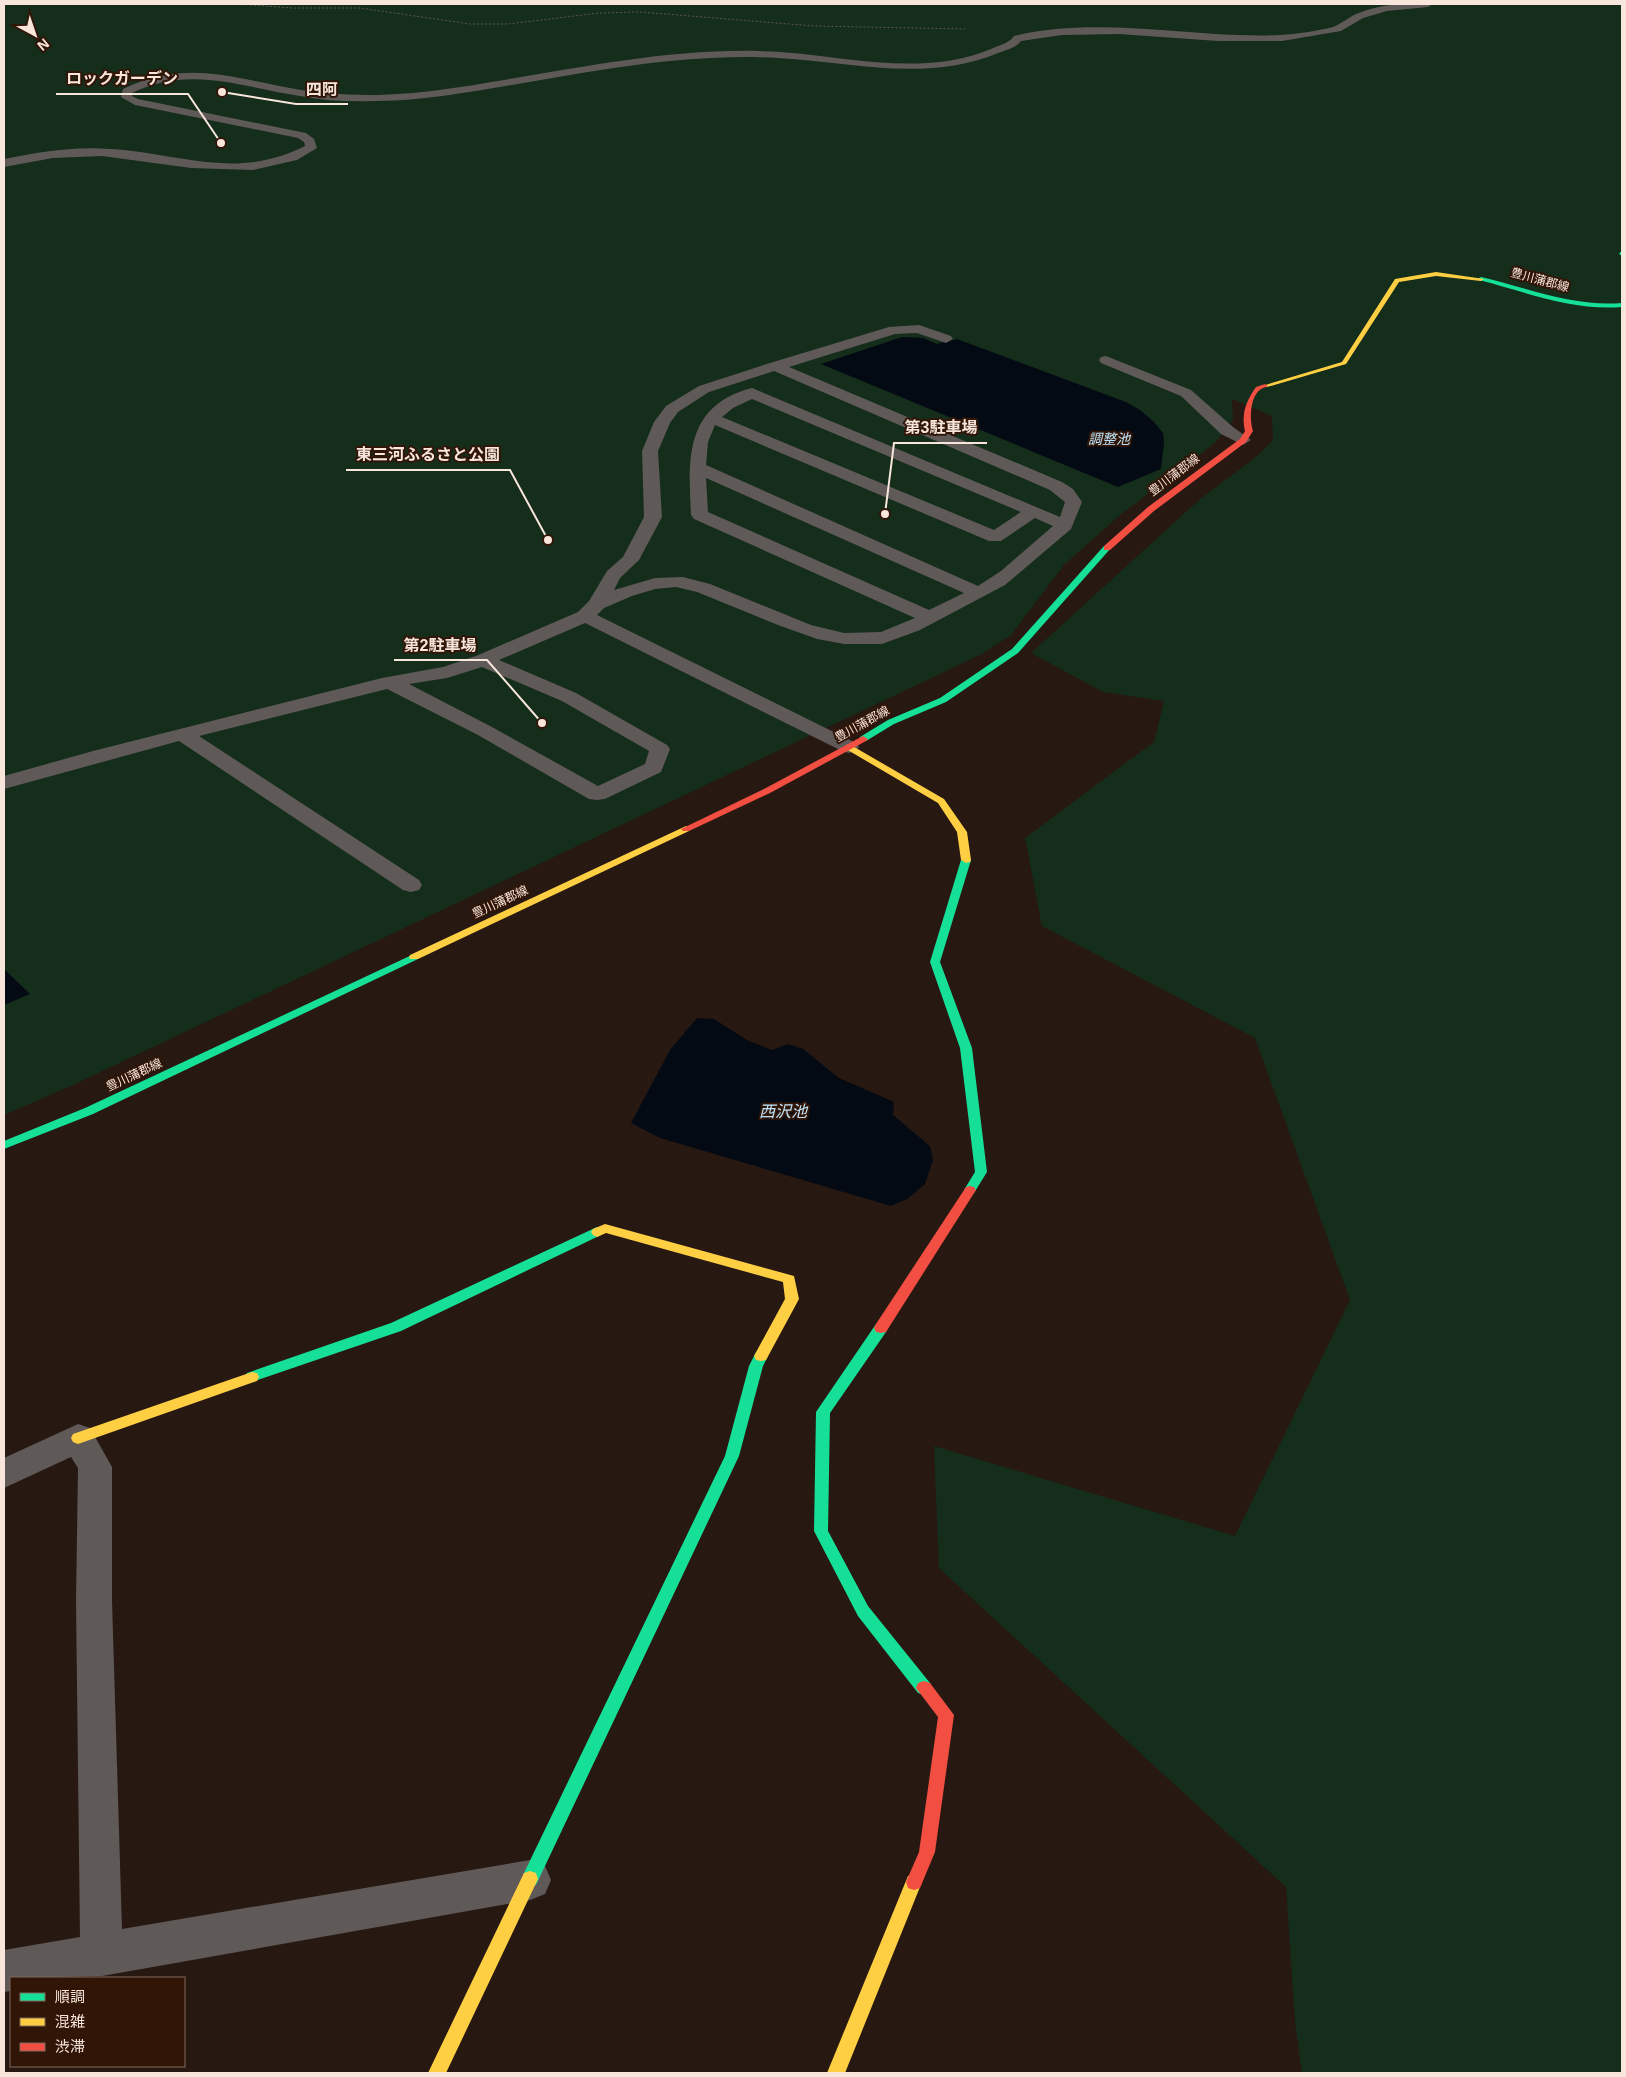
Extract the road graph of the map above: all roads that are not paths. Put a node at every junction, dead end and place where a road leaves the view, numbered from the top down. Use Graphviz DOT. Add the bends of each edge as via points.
graph roads {
  1 [pos="1428,4"];
  2 [pos="4,163"];
  3 [pos="1622,305"];
  4 [pos="946,339"];
  5 [pos="1106,360"];
  6 [pos="775,366"];
  7 [pos="712,418"];
  8 [pos="1243,440"];
  9 [pos="698,468"];
  10 [pos="1033,512"];
  11 [pos="1065,525"];
  12 [pos="979,592"];
  13 [pos="591,610"];
  14 [pos="929,618"];
  15 [pos="483,660"];
  16 [pos="390,682"];
  17 [pos="182,734"];
  18 [pos="849,747"];
  19 [pos="4,783"];
  20 [pos="411,885"];
  21 [pos="4,1145"];
  22 [pos="78,1438"];
  23 [pos="4,1474"];
  24 [pos="530,1880"];
  25 [pos="102,1955"];
  26 [pos="4,1971"];
  27 [pos="437,2073"];
  28 [pos="836,2073"];
  1 -- 2 [label="lane" via="1386,8 1337,28 1282,38 1062,32 1018,38 1014,43 976,59 937,66 878,67 780,55 693,56 406,96 334,97 298,93 225,77 166,78 137,85 127,92 126,97 136,102 302,135 310,141 311,148 283,160 239,167 209,168 103,152 44,156"];
  3 -- 8 [label="main road, 豊川蒲郡線" via="1600,307 1579,304 1481,278 1446,273 1398,280 1344,362 1258,388 1249,402 1244,422 1249,431"];
  4 -- 6 [label="lane" via="919,329 894,330"];
  5 -- 8 [label="lane" via="1198,400 1223,429"];
  6 -- 11 [label="lane" via="1056,486 1074,502"];
  6 -- 13 [label="lane" via="704,389 672,409 662,422 650,451 653,517 630,560 613,576"];
  7 -- 9 [label="lane" via="700,436"];
  7 -- 10 [label="lane" via="995,537"];
  7 -- 10 [label="lane" via="723,407 752,393"];
  8 -- 18 [label="main road, 豊川蒲郡線" via="1109,545 1015,651 943,700 891,722"];
  9 -- 12 [label="lane"];
  9 -- 14 [label="lane" via="700,515"];
  10 -- 11 [label="lane"];
  11 -- 12 [label="lane" via="1002,579"];
  12 -- 14 [label="lane"];
  13 -- 14 [label="lane" via="624,591 649,584 678,582 703,588 827,636 881,638"];
  13 -- 15 [label="lane"];
  13 -- 18 [label="lane"];
  15 -- 16 [label="lane" via="446,672"];
  15 -- 16 [label="lane" via="569,697 660,749 654,768 597,794"];
  16 -- 17 [label="lane"];
  17 -- 19 [label="lane"];
  17 -- 20 [label="lane"];
  18 -- 21 [label="main road, 豊川蒲郡線" via="758,795 125,1094"];
  18 -- 28 [label="main road" via="942,801 962,832 967,864 934,962 966,1048 981,1172 895,1308 823,1412 821,1531 864,1611 946,1715 927,1852"];
  22 -- 23 [label="street"];
  22 -- 24 [label="main road" via="396,1327 605,1228 789,1279 792,1298 756,1366 732,1456"];
  22 -- 25 [label="street" via="95,1467 94,1601"];
  24 -- 25 [label="street"];
  24 -- 27 [label="main road"];
  25 -- 26 [label="street"];
}
